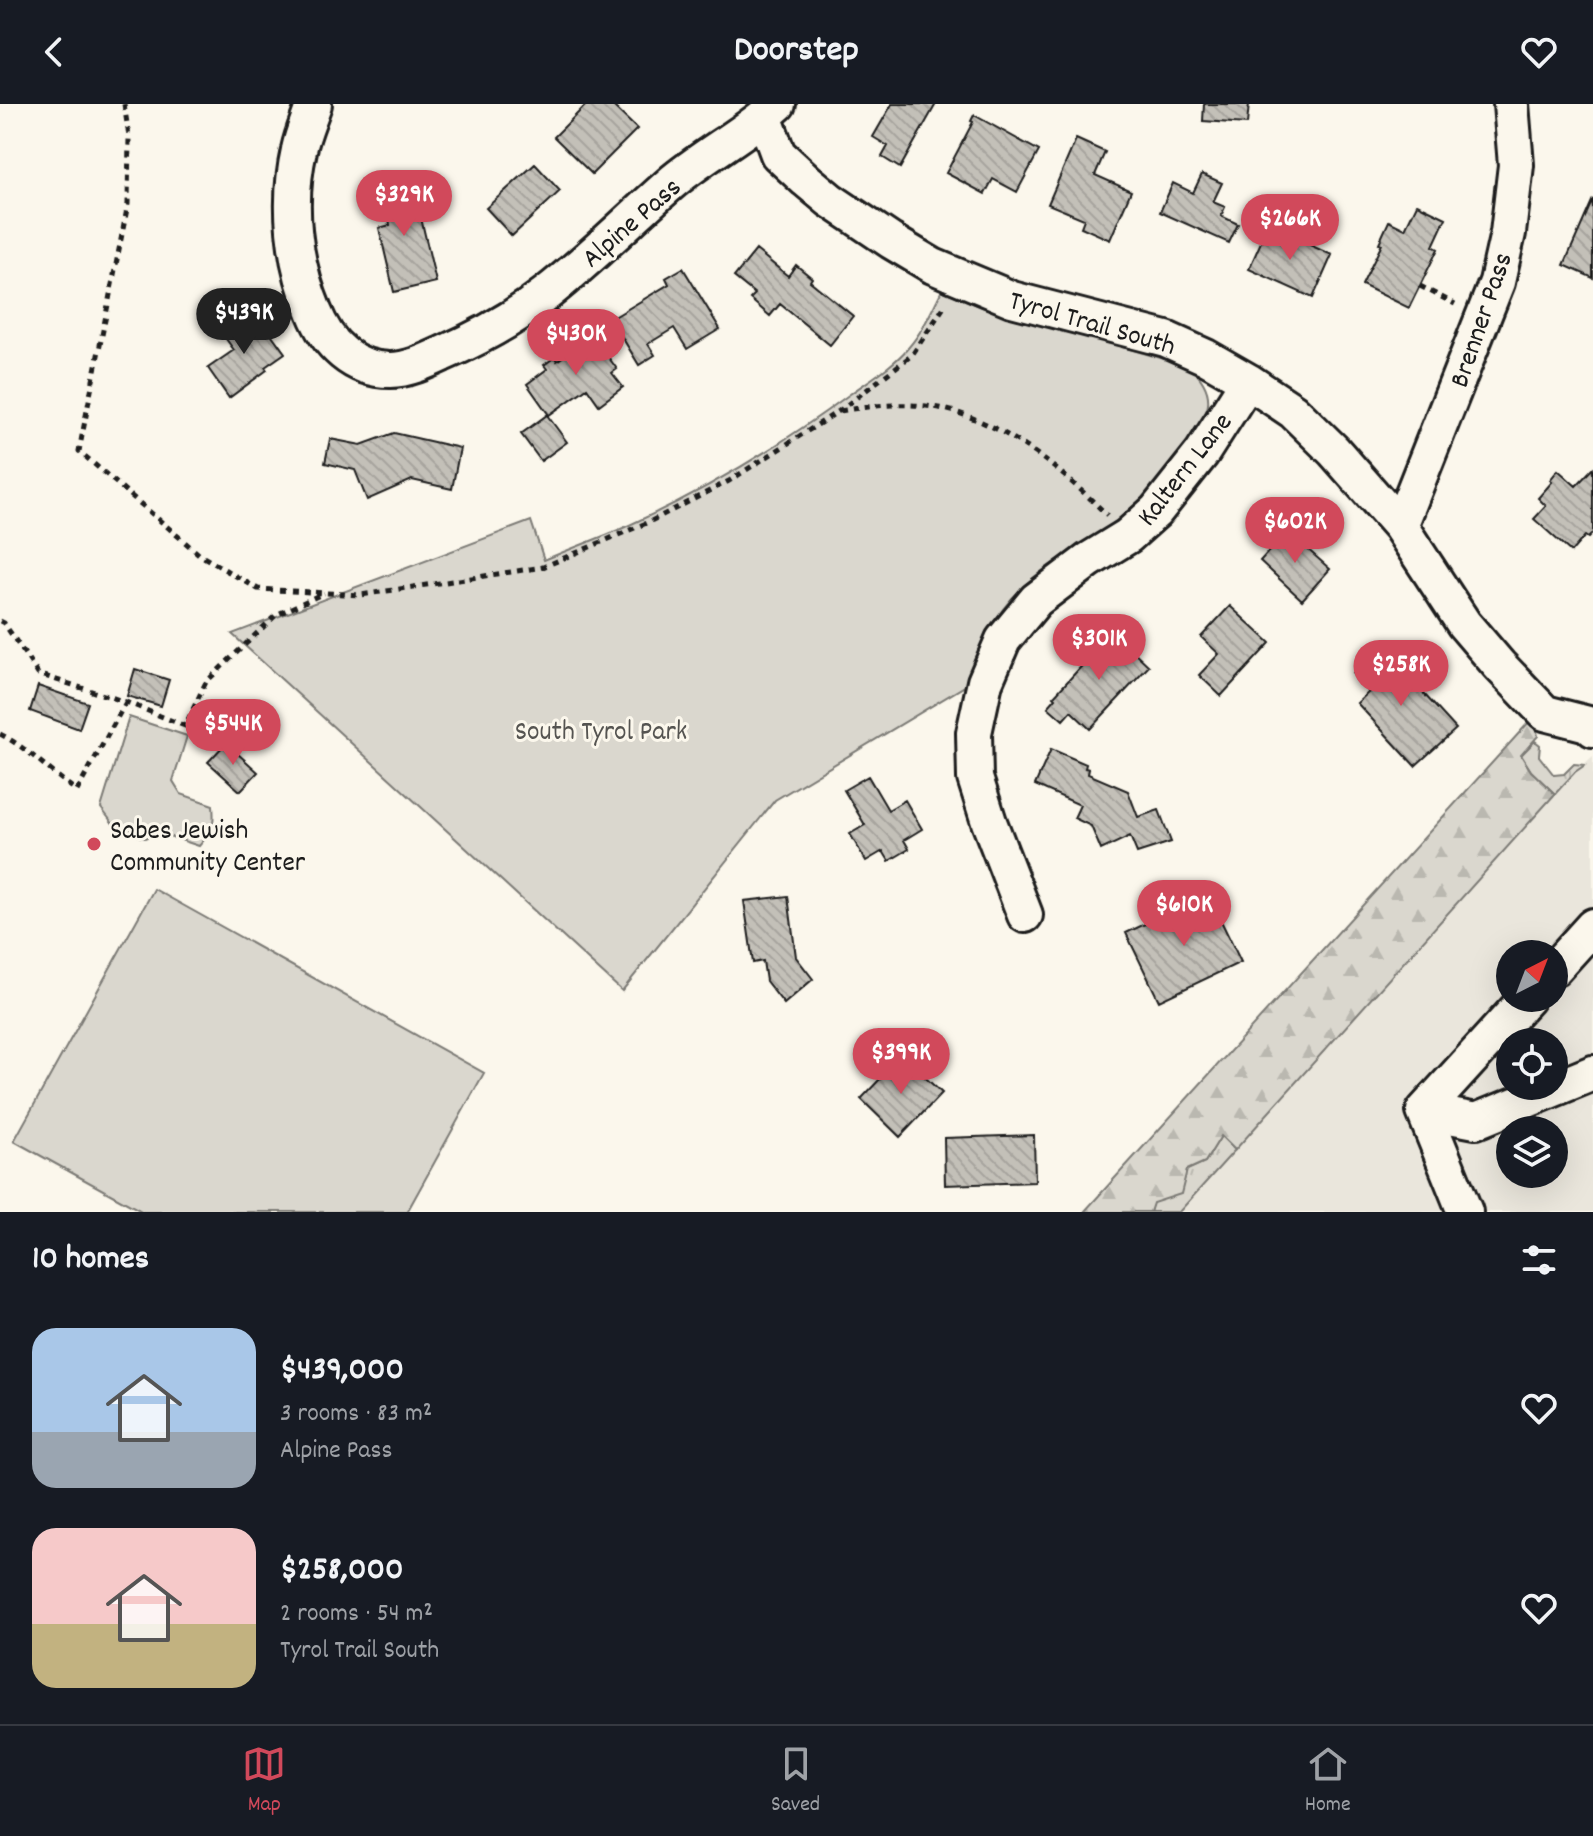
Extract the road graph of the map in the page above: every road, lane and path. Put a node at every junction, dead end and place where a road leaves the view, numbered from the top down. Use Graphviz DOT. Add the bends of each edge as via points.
graph roads {
  1 [pos="124,104"];
  2 [pos="314,104"];
  3 [pos="1511,104"];
  4 [pos="771,110"];
  5 [pos="963,279"];
  6 [pos="1420,286"];
  7 [pos="1483,319"];
  8 [pos="1248,381"];
  9 [pos="839,411"];
  10 [pos="1400,526"];
  11 [pos="1128,536"];
  12 [pos="325,592"];
  13 [pos="0,621"];
  14 [pos="126,702"];
  15 [pos="1591,724"];
  16 [pos="0,734"];
  17 [pos="1025,915"];
  18 [pos="1593,926"];
  19 [pos="1568,954"];
  20 [pos="1514,1012"];
  21 [pos="1593,1073"];
  22 [pos="1424,1111"];
  23 [pos="1465,1212"];
  1 -- 12 [label="path" via="128,204 79,451 200,555 258,589"];
  2 -- 4 [label="street, Alpine Pass" via="299,150 292,205 307,295 321,330 344,356 391,370 459,347 514,316 674,181"];
  3 -- 7 [label="street, Brenner Pass" via="1516,165 1508,233"];
  4 -- 5 [label="street, Tyrol Trail South" via="778,154 830,200 933,266"];
  5 -- 8 [label="street, Tyrol Trail South" via="1012,299 1166,339"];
  5 -- 9 [label="path" via="912,355"];
  6 -- 7 [label="path"];
  7 -- 10 [label="street, Brenner Pass"];
  8 -- 10 [label="street, Tyrol Trail South" via="1293,411"];
  8 -- 11 [label="street, Kaltern Lane" via="1202,453 1156,511"];
  9 -- 11 [label="path" via="884,404 928,406 972,417 1026,445"];
  9 -- 12 [label="path" via="729,481 543,567 361,595"];
  10 -- 15 [label="street, Tyrol Trail South" via="1464,624 1545,713"];
  11 -- 17 [label="street, Kaltern Lane" via="1036,600 1003,640 985,682 974,733 975,778"];
  12 -- 14 [label="path" via="276,615 206,682 185,726"];
  13 -- 14 [label="path" via="38,674"];
  14 -- 16 [label="path" via="77,791"];
  18 -- 19 [label="street"];
  20 -- 22 [label="street"];
  21 -- 22 [label="street" via="1476,1121"];
  22 -- 23 [label="street"];
}
